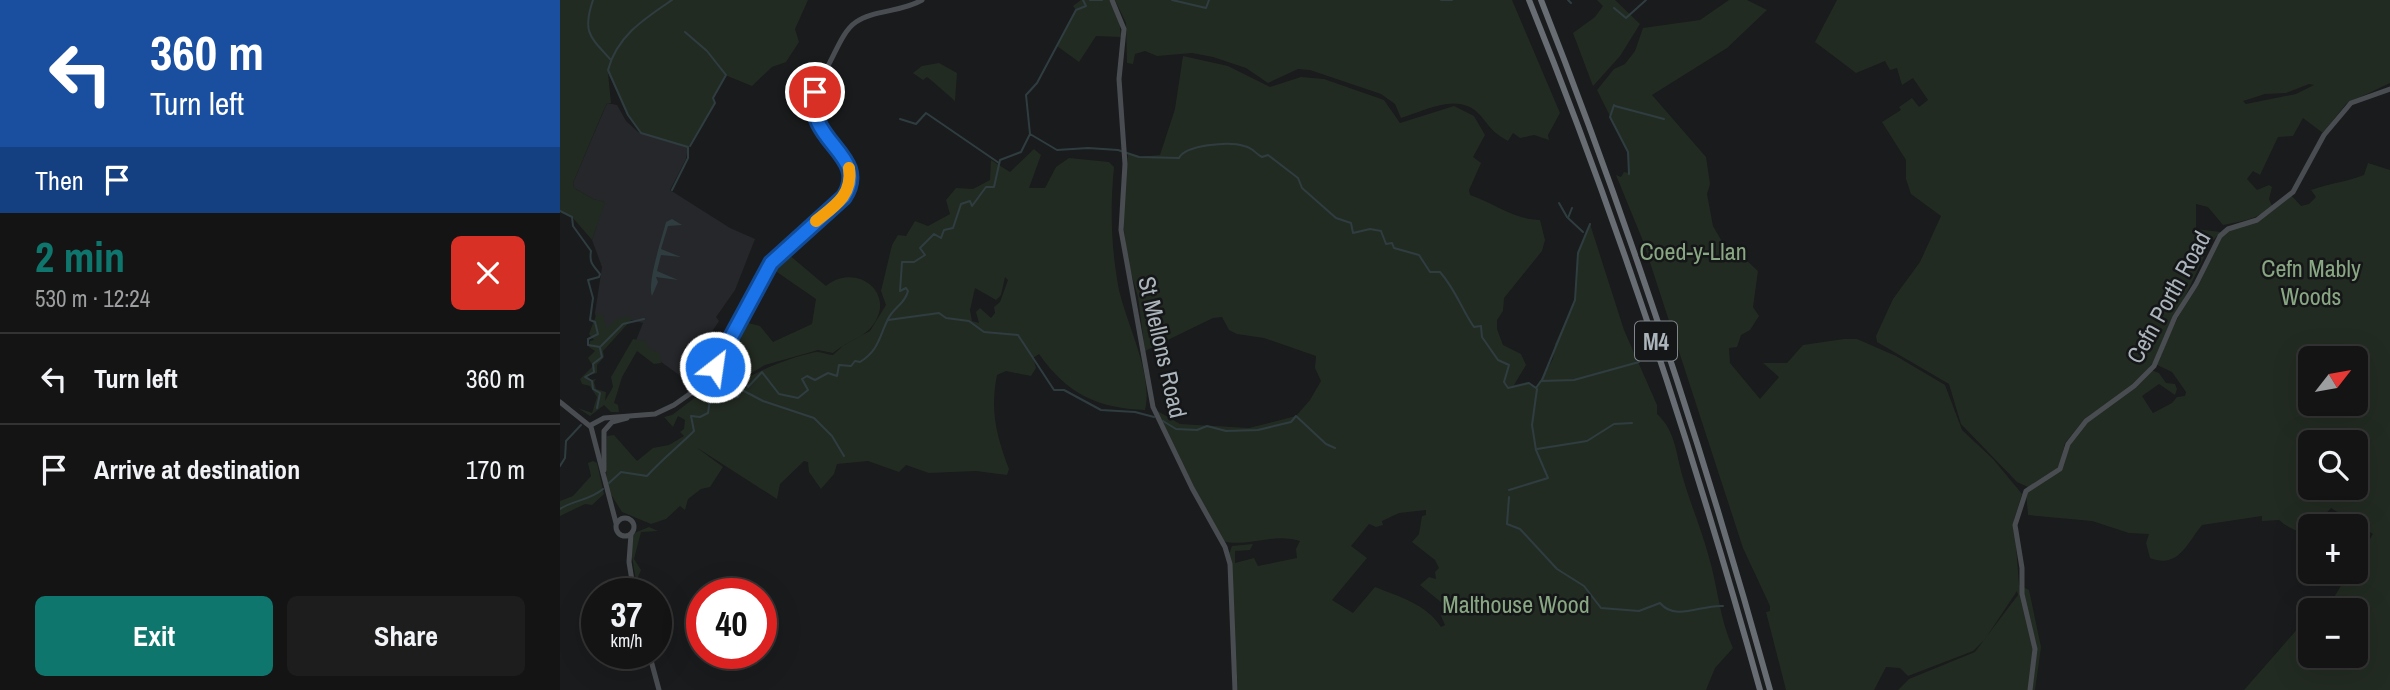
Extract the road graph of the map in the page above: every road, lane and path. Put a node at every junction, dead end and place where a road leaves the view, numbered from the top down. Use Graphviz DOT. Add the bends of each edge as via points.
graph roads {
  1 [pos="922,0"];
  2 [pos="1112,0"];
  3 [pos="1529,0"];
  4 [pos="1541,0"];
  5 [pos="2390,89"];
  6 [pos="560,402"];
  7 [pos="630,416"];
  8 [pos="591,425"];
  9 [pos="603,472"];
  10 [pos="613,505"];
  11 [pos="625,518"];
  12 [pos="616,523"];
  13 [pos="631,534"];
  14 [pos="622,536"];
  15 [pos="628,552"];
  16 [pos="632,578"];
  17 [pos="653,669"];
  18 [pos="659,690"];
  19 [pos="1235,690"];
  20 [pos="1760,690"];
  21 [pos="1770,690"];
  22 [pos="2031,690"];
  1 -- 7 [label="street" via="854,23 815,92 816,122 849,167 850,187 771,263 705,382 655,414"];
  2 -- 19 [label="street, St Mellons Road" via="1124,29 1119,79 1125,152 1121,214 1125,255 1154,409 1230,564"];
  3 -- 20 [label="highway, M4" via="1657,344"];
  4 -- 21 [label="highway, M4" via="1666,341"];
  5 -- 22 [label="street, Cefn Porth Road" via="2351,103 2324,135 2293,192 2257,220 2220,236 2149,374 2086,421 2068,444 2060,469 2026,491 2015,526 2022,594 2035,649"];
  6 -- 8 [label="street"];
  7 -- 8 [label="street" via="604,418"];
  7 -- 9 [label="street" via="605,428"];
  8 -- 9 [label="street"];
  9 -- 10 [label="street"];
  10 -- 11 [label="street"];
  10 -- 12 [label="street"];
  11 -- 12 [label="street"];
  11 -- 13 [label="street" via="634,525"];
  12 -- 14 [label="street" via="616,532"];
  13 -- 14 [label="street"];
  13 -- 15 [label="street"];
  14 -- 15 [label="street"];
  15 -- 16 [label="street"];
  17 -- 18 [label="street"];
}
